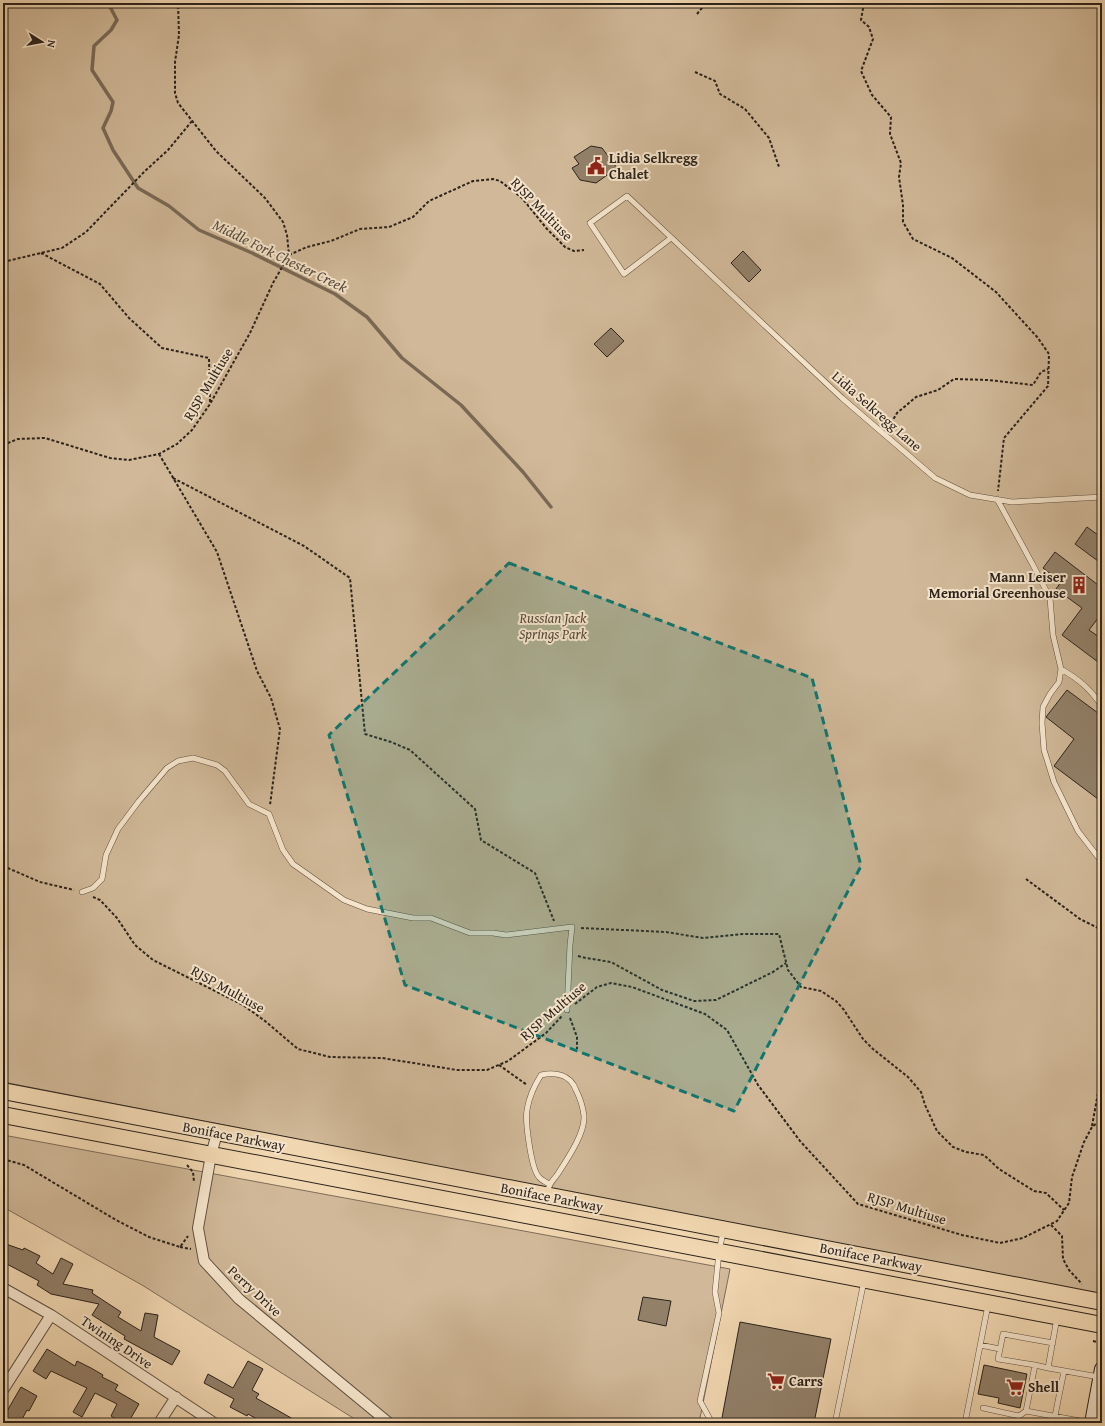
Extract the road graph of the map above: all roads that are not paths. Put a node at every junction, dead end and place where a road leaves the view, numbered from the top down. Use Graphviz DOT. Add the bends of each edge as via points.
graph roads {
  1 [pos="672,238"];
  2 [pos="1102,497"];
  3 [pos="997,499"];
  4 [pos="1061,669"];
  5 [pos="1102,706"];
  6 [pos="1102,858"];
  7 [pos="82,892"];
  8 [pos="568,1010"];
  9 [pos="3,1091"];
  10 [pos="3,1115"];
  11 [pos="217,1133"];
  12 [pos="211,1155"];
  13 [pos="548,1190"];
  14 [pos="723,1229"];
  15 [pos="719,1252"];
  16 [pos="864,1280"];
  17 [pos="3,1288"];
  18 [pos="1102,1302"];
  19 [pos="988,1304"];
  20 [pos="51,1315"];
  21 [pos="1057,1317"];
  22 [pos="1102,1326"];
  23 [pos="1052,1343"];
  24 [pos="980,1345"];
  25 [pos="1000,1349"];
  26 [pos="1035,1365"];
  27 [pos="1048,1368"];
  28 [pos="1064,1370"];
  29 [pos="1101,1373"];
  30 [pos="3,1390"];
  31 [pos="176,1397"];
  32 [pos="983,1408"];
  33 [pos="1026,1411"];
  34 [pos="1056,1416"];
  35 [pos="159,1423"];
  36 [pos="214,1423"];
  37 [pos="389,1423"];
  38 [pos="712,1423"];
  39 [pos="835,1423"];
  40 [pos="965,1423"];
  41 [pos="1092,1423"];
  1 -- 1 [label="lane, Lidia Selkregg Lane" via="627,196 590,223 624,274"];
  1 -- 3 [label="lane, Lidia Selkregg Lane" via="842,398 935,478 970,495"];
  2 -- 3 [label="lane, Lidia Selkregg Lane" via="1012,502"];
  3 -- 4 [label="lane" via="1050,598 1053,635"];
  4 -- 5 [label="lane" via="1078,678"];
  4 -- 6 [label="lane" via="1059,682 1043,707 1044,750 1054,782 1078,831 1098,857"];
  7 -- 8 [label="lane" via="93,888 102,879 106,854 118,830 139,801 167,768 178,760 193,758 217,765 224,771 249,804 269,814 283,850 293,864 344,900 367,909 413,918 431,918 470,933 506,935 572,927"];
  9 -- 11 [label="main road, Boniface Parkway"];
  10 -- 12 [label="main road, Boniface Parkway"];
  11 -- 12 [label="street, Perry Drive"];
  11 -- 13 [label="main road, Boniface Parkway"];
  12 -- 15 [label="main road, Boniface Parkway"];
  12 -- 37 [label="street, Perry Drive" via="198,1228 204,1261 239,1299"];
  13 -- 13 [label="lane" via="575,1144 584,1117 574,1084 565,1076 552,1073 541,1075 533,1089 527,1111 531,1155 538,1177"];
  13 -- 14 [label="main road, Boniface Parkway"];
  14 -- 15 [label="lane"];
  14 -- 18 [label="main road, Boniface Parkway"];
  15 -- 16 [label="main road, Boniface Parkway"];
  15 -- 38 [label="lane" via="715,1292 719,1312 700,1401"];
  16 -- 19 [label="main road, Boniface Parkway"];
  16 -- 39 [label="lane"];
  17 -- 20 [label="street, Twining Drive"];
  19 -- 21 [label="main road, Boniface Parkway"];
  19 -- 24 [label="lane"];
  20 -- 30 [label="street"];
  20 -- 31 [label="street, Twining Drive"];
  21 -- 22 [label="main road, Boniface Parkway"];
  21 -- 23 [label="lane"];
  23 -- 25 [label="lane" via="1003,1334"];
  23 -- 27 [label="lane"];
  24 -- 25 [label="lane"];
  24 -- 40 [label="lane"];
  25 -- 26 [label="lane" via="998,1359"];
  26 -- 27 [label="lane"];
  26 -- 33 [label="lane"];
  27 -- 28 [label="lane"];
  28 -- 29 [label="lane"];
  28 -- 34 [label="lane"];
  29 -- 41 [label="main road"];
  31 -- 35 [label="street"];
  31 -- 36 [label="street, Twining Drive"];
  32 -- 33 [label="lane" via="1019,1416"];
  33 -- 34 [label="lane"];
  34 -- 41 [label="lane"];
}
